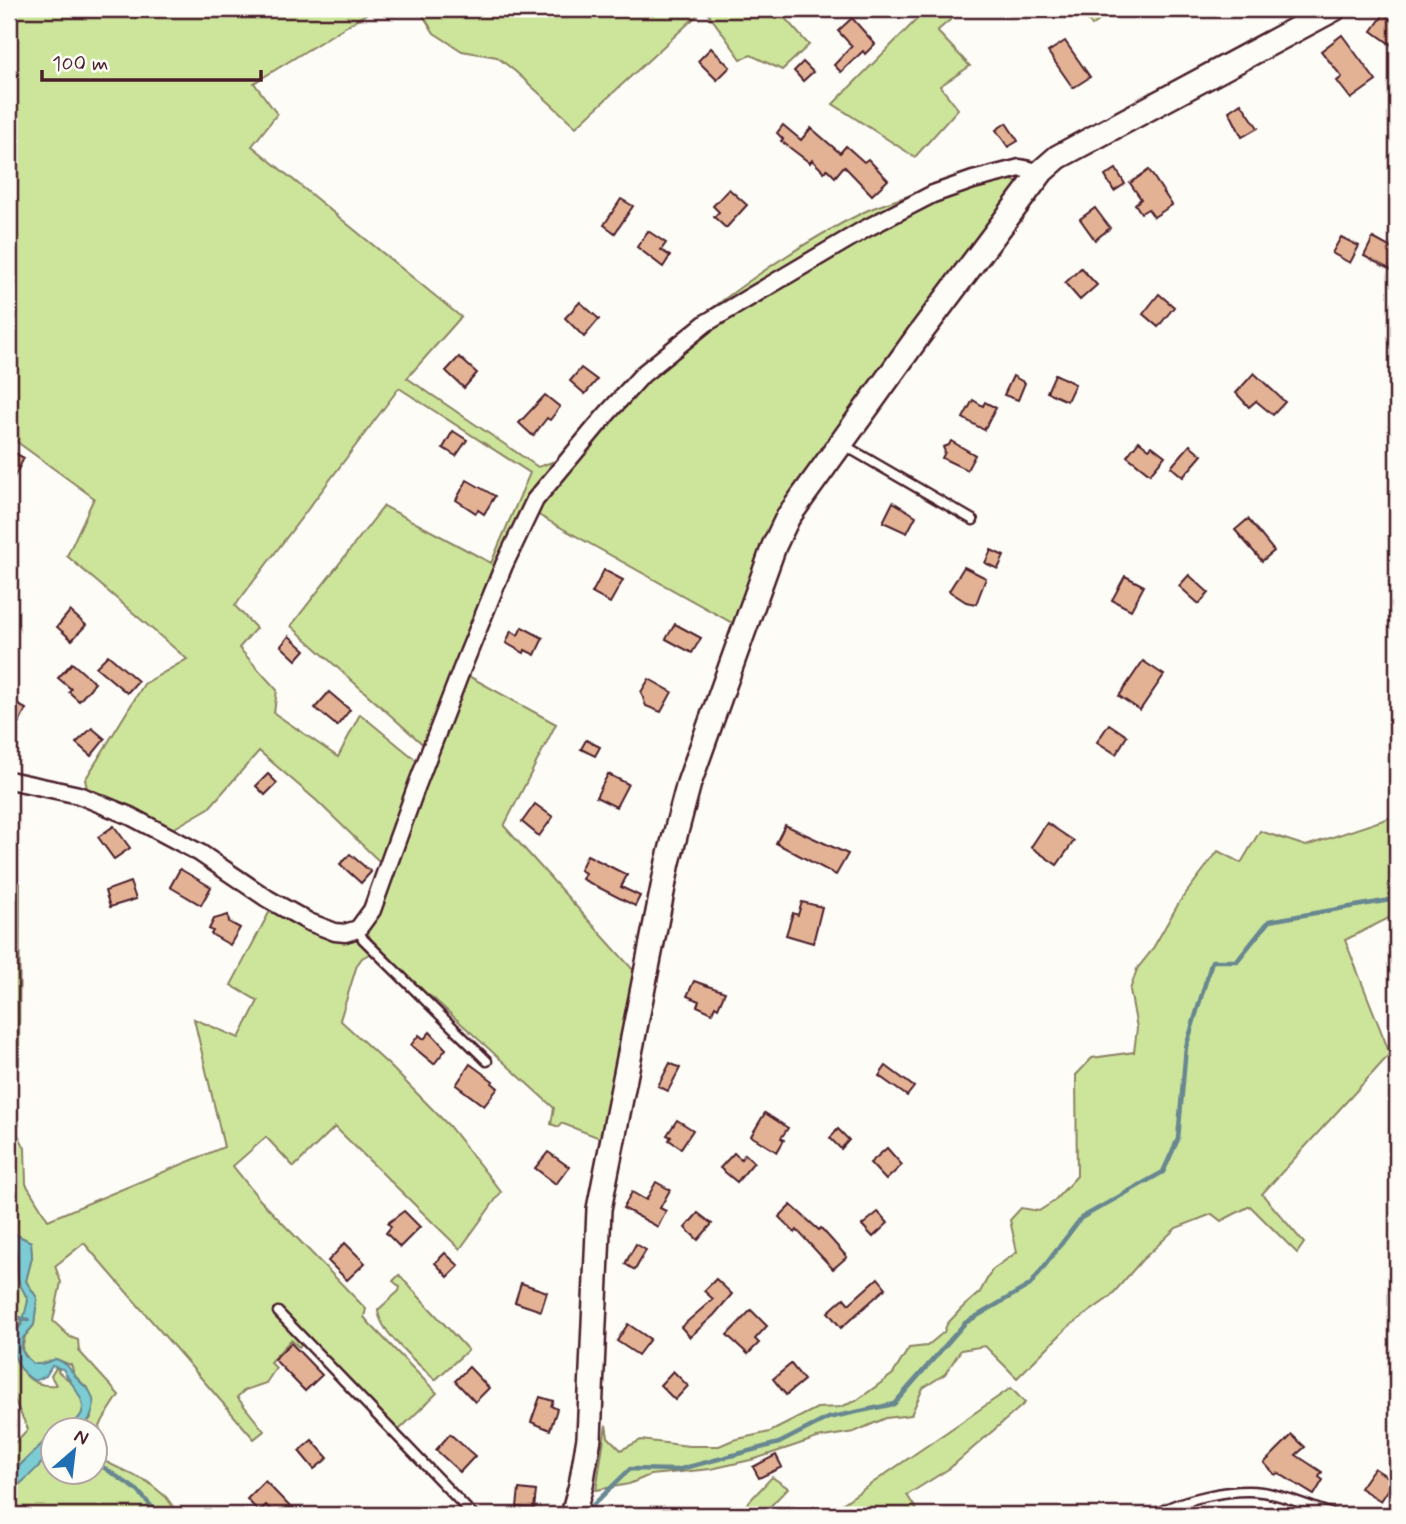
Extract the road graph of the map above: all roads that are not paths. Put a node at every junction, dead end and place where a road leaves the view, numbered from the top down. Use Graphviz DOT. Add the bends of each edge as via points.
graph roads {
  1 [pos="1334,9"];
  2 [pos="1038,176"];
  3 [pos="840,443"];
  4 [pos="973,520"];
  5 [pos="9,780"];
  6 [pos="358,929"];
  7 [pos="487,1061"];
  8 [pos="278,1312"];
  9 [pos="473,1515"];
  10 [pos="573,1515"];
  11 [pos="1155,1515"];
  12 [pos="1335,1515"];
  1 -- 2 [label="street" via="1058,157"];
  2 -- 3 [label="street"];
  2 -- 6 [label="street" via="1020,168 973,180 933,194 865,229 706,323 643,374 605,416 536,500 509,554 416,785 372,910"];
  3 -- 4 [label="lane"];
  3 -- 10 [label="street" via="782,527 679,815 599,1209 589,1438"];
  5 -- 6 [label="street" via="79,795 130,816 200,853 309,922 335,932"];
  6 -- 7 [label="lane"];
  8 -- 9 [label="lane"];
  11 -- 12 [label="lane" via="1175,1504 1210,1495 1262,1492"];
}
